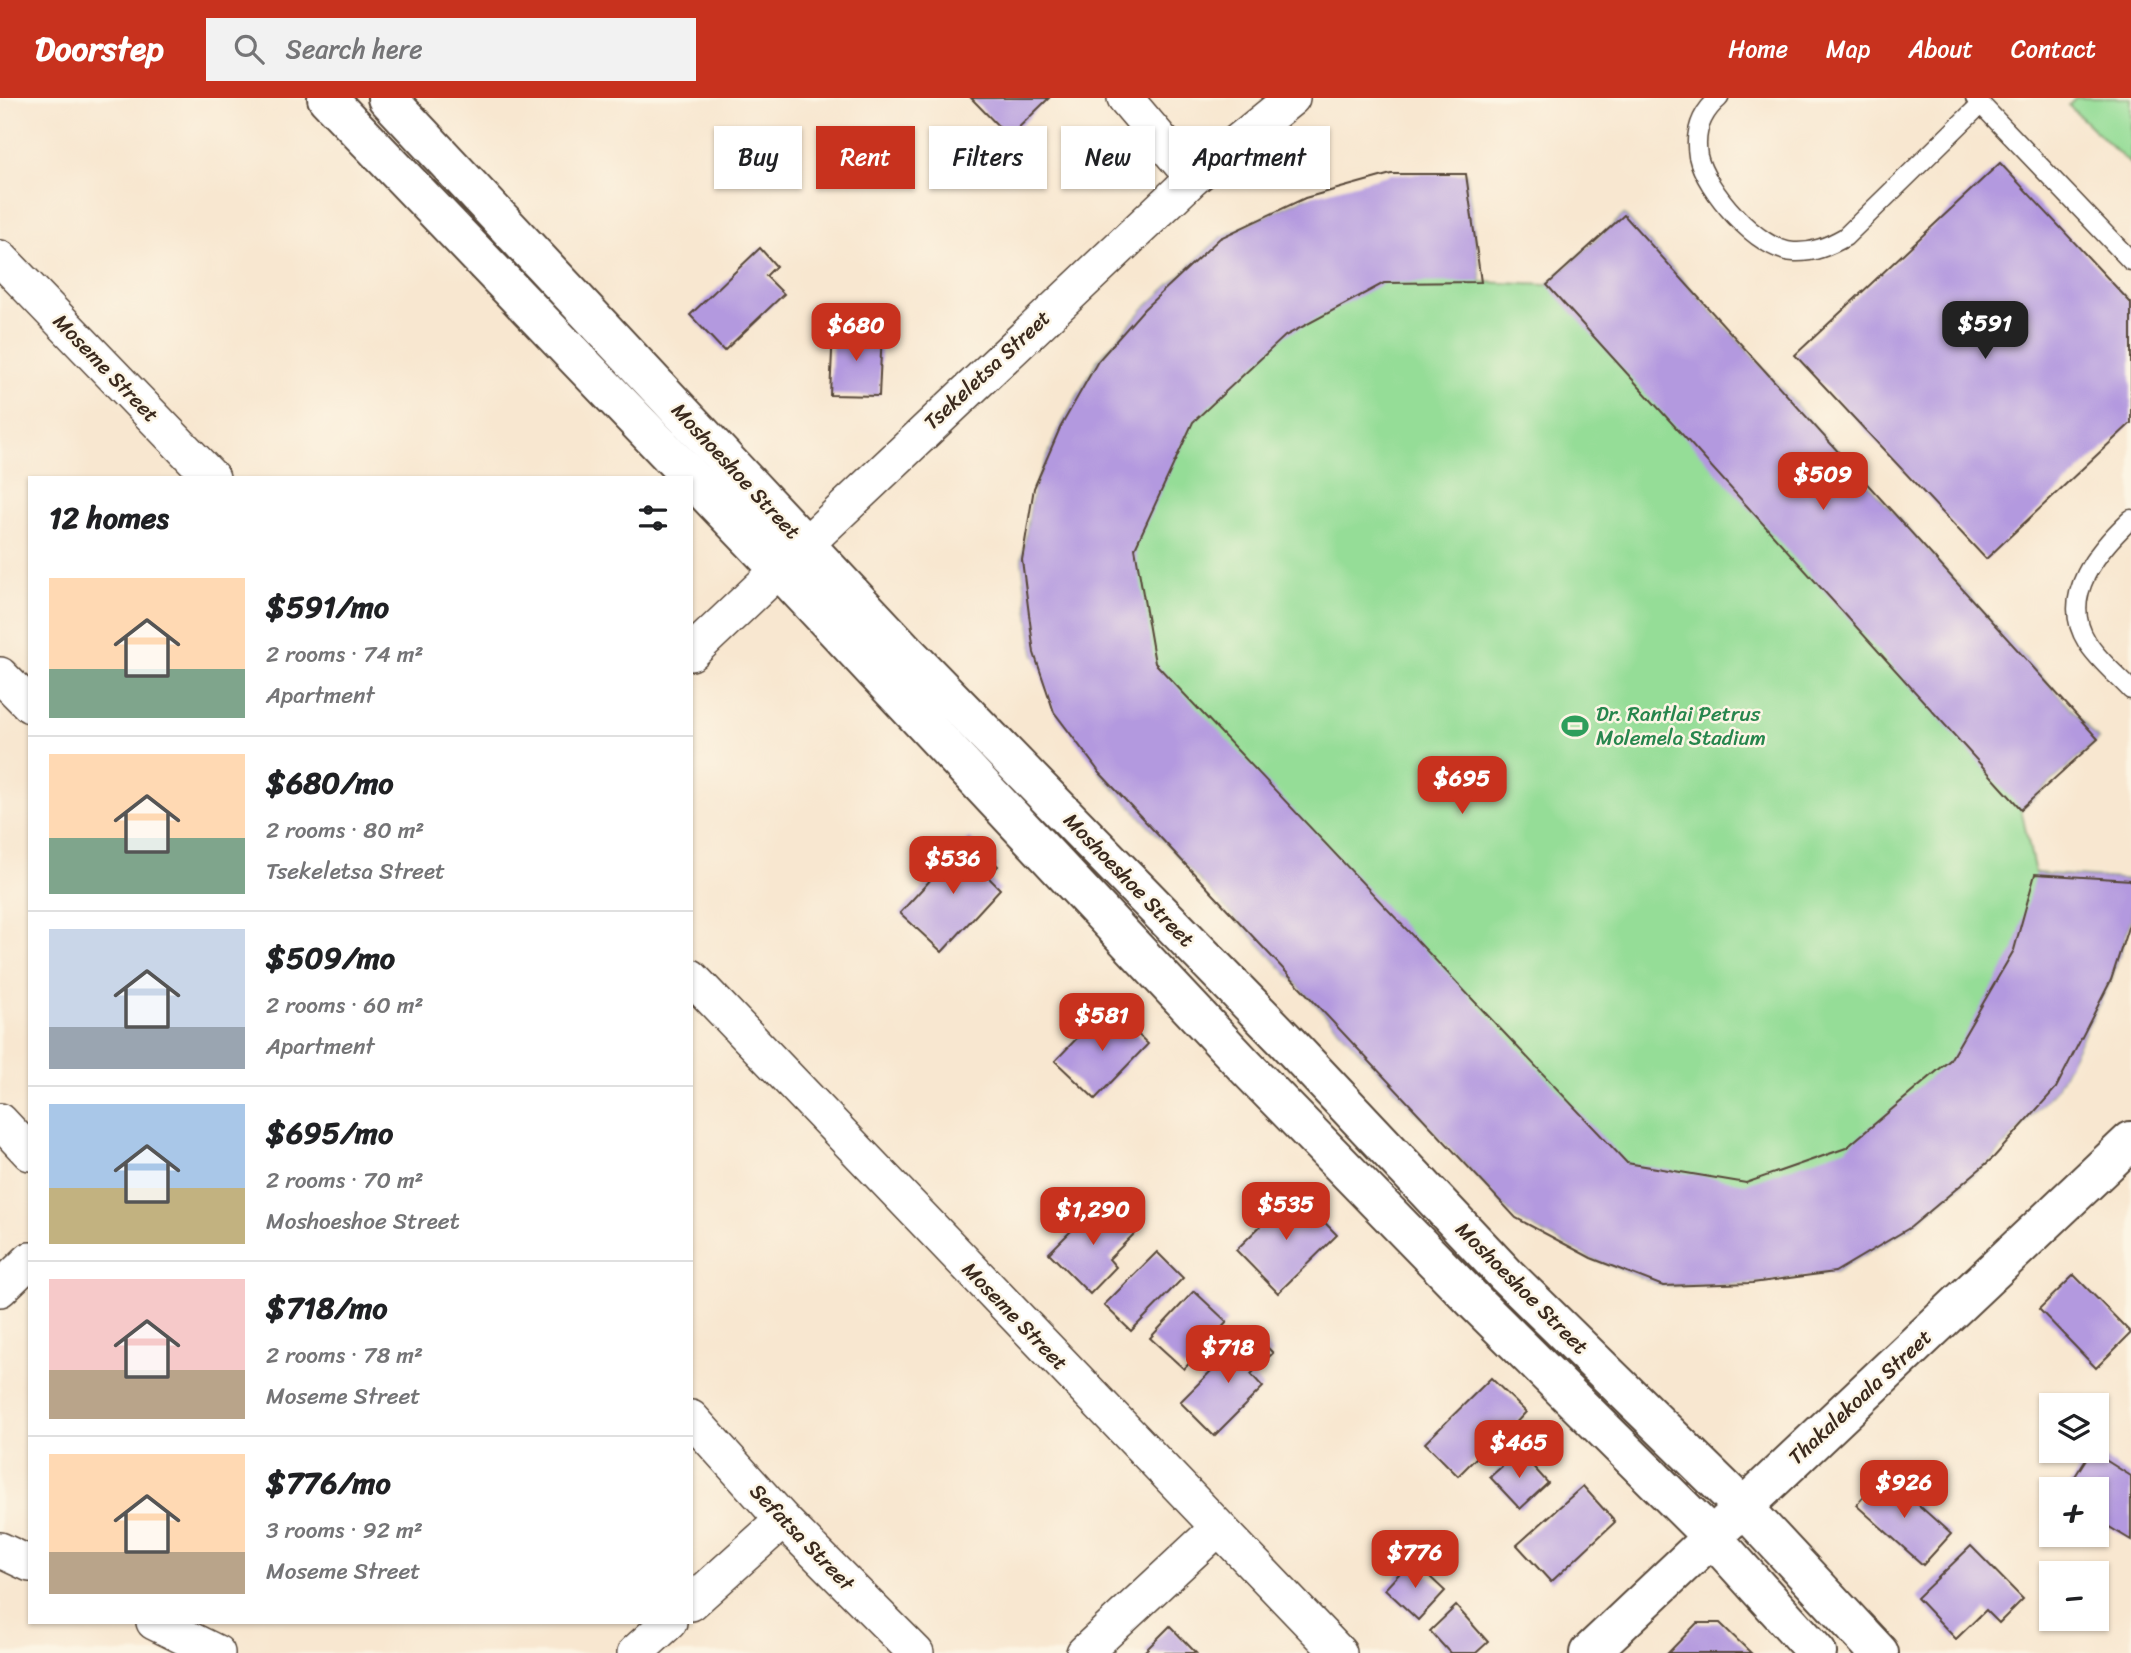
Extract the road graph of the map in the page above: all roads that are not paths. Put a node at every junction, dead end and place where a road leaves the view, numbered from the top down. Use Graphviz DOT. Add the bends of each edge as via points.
graph roads {
  1 [pos="327,98"];
  2 [pos="387,98"];
  3 [pos="1125,98"];
  4 [pos="1292,98"];
  5 [pos="1719,98"];
  6 [pos="1978,101"];
  7 [pos="1257,126"];
  8 [pos="1169,150"];
  9 [pos="1181,189"];
  10 [pos="0,258"];
  11 [pos="2131,261"];
  12 [pos="210,476"];
  13 [pos="2131,519"];
  14 [pos="791,556"];
  15 [pos="693,651"];
  16 [pos="0,675"];
  17 [pos="2131,690"];
  18 [pos="28,703"];
  19 [pos="693,979"];
  20 [pos="0,1121"];
  21 [pos="2131,1142"];
  22 [pos="28,1151"];
  23 [pos="28,1262"];
  24 [pos="0,1289"];
  25 [pos="693,1420"];
  26 [pos="1743,1507"];
  27 [pos="783,1520"];
  28 [pos="1218,1528"];
  29 [pos="1712,1537"];
  30 [pos="0,1550"];
  31 [pos="28,1563"];
  32 [pos="693,1600"];
  33 [pos="158,1624"];
  34 [pos="667,1624"];
  35 [pos="217,1653"];
  36 [pos="635,1653"];
  37 [pos="915,1653"];
  38 [pos="1084,1653"];
  39 [pos="1339,1653"];
  40 [pos="1589,1653"];
  41 [pos="1817,1653"];
  42 [pos="1879,1653"];
  1 -- 14 [label="street, Moshoeshoe Street"];
  2 -- 14 [label="street, Moshoeshoe Street"];
  3 -- 8 [label="street"];
  4 -- 7 [label="street, Tsekeletsa Street"];
  5 -- 6 [label="lane" via="1704,110 1698,132 1699,158 1719,194 1749,232 1766,245 1792,253 1821,250 1845,237"];
  6 -- 11 [label="lane"];
  9 -- 14 [label="street, Tsekeletsa Street"];
  10 -- 12 [label="street, Moseme Street"];
  13 -- 17 [label="lane" via="2105,544 2084,575 2076,611 2086,641"];
  14 -- 15 [label="street, Tsekeletsa Street"];
  14 -- 26 [label="street, Moshoeshoe Street" via="1284,1040 1506,1275"];
  14 -- 29 [label="street, Moshoeshoe Street" via="1244,1065"];
  16 -- 18 [label="street"];
  19 -- 28 [label="street, Moseme Street"];
  20 -- 22 [label="street"];
  21 -- 26 [label="street, Thakalekoala Street"];
  23 -- 24 [label="street"];
  25 -- 27 [label="street, Sefatsa Street"];
  26 -- 29 [label="street, Thakalekoala Street"];
  26 -- 42 [label="street, Moshoeshoe Street"];
  27 -- 32 [label="street"];
  27 -- 37 [label="street, Sefatsa Street"];
  28 -- 38 [label="street"];
  28 -- 39 [label="street, Moseme Street"];
  29 -- 40 [label="street, Thakalekoala Street"];
  29 -- 41 [label="street, Moshoeshoe Street"];
  30 -- 31 [label="street"];
  33 -- 35 [label="street"];
  34 -- 36 [label="street"];
}
